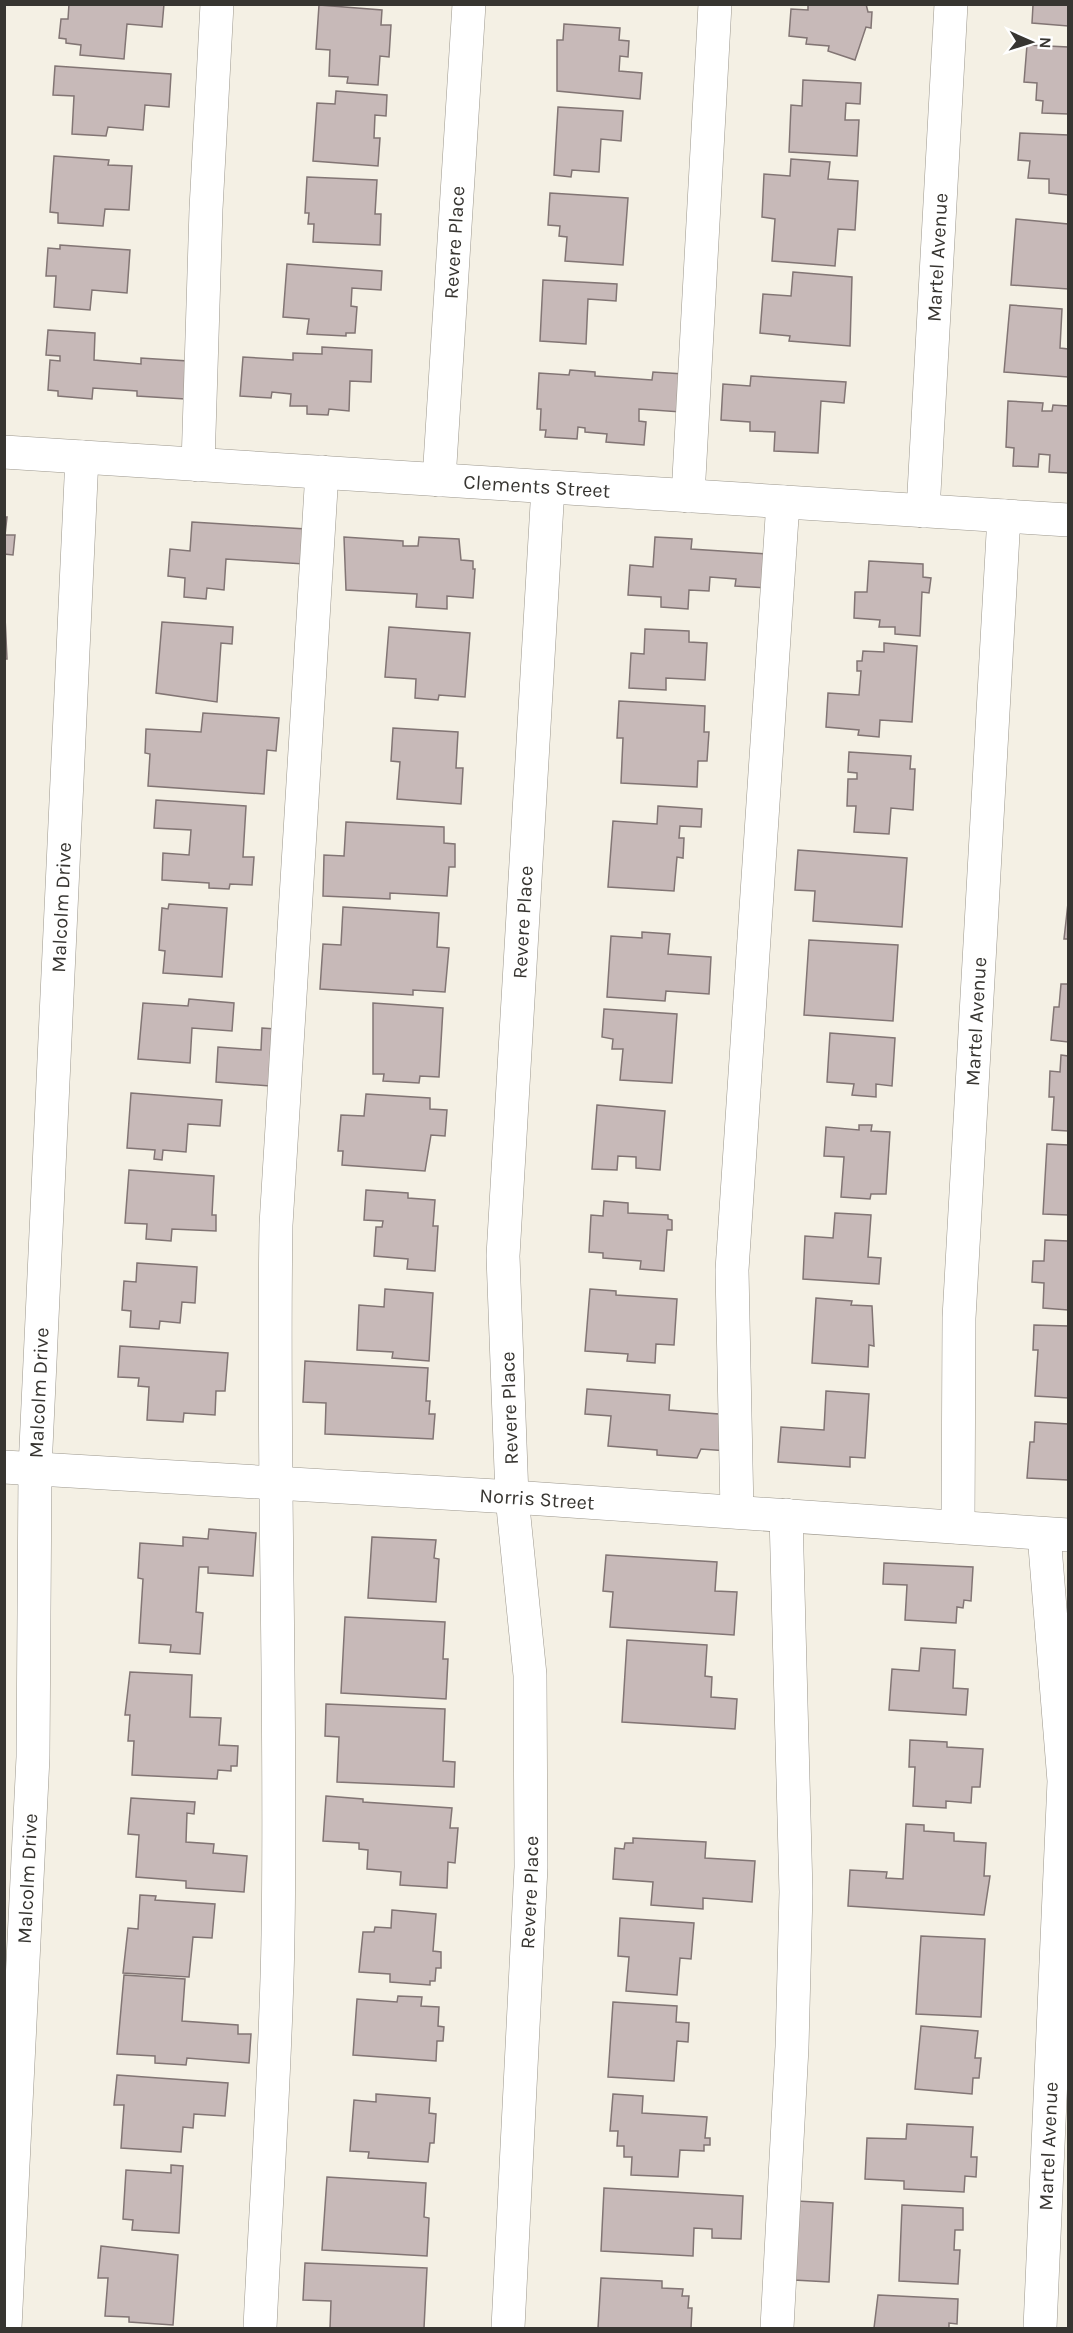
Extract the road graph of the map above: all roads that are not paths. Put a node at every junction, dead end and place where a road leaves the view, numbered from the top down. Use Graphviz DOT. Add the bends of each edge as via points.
graph roads {
  1 [pos="217,4"];
  2 [pos="469,4"];
  3 [pos="715,4"];
  4 [pos="951,4"];
  5 [pos="4,452"];
  6 [pos="82,457"];
  7 [pos="198,465"];
  8 [pos="322,472"];
  9 [pos="439,480"];
  10 [pos="548,487"];
  11 [pos="688,496"];
  12 [pos="783,502"];
  13 [pos="923,511"];
  14 [pos="1004,516"];
  15 [pos="1068,520"];
  16 [pos="20,1468"];
  17 [pos="275,1483"];
  18 [pos="512,1497"];
  19 [pos="737,1512"];
  20 [pos="786,1515"];
  21 [pos="958,1527"];
  22 [pos="1056,1535"];
  23 [pos="5,2328"];
  24 [pos="260,2328"];
  25 [pos="507,2328"];
  26 [pos="777,2328"];
  27 [pos="1040,2328"];
  1 -- 7 [label="street"];
  2 -- 9 [label="street, Revere Place"];
  3 -- 11 [label="street"];
  4 -- 13 [label="street, Martel Avenue"];
  5 -- 6 [label="street, Clements Street"];
  6 -- 7 [label="street, Clements Street"];
  6 -- 16 [label="street, Malcolm Drive"];
  7 -- 8 [label="street, Clements Street"];
  8 -- 9 [label="street, Clements Street"];
  8 -- 17 [label="street" via="276,1225"];
  9 -- 10 [label="street, Clements Street"];
  10 -- 11 [label="street, Clements Street"];
  10 -- 18 [label="street, Revere Place" via="504,1256"];
  11 -- 12 [label="street, Clements Street"];
  12 -- 13 [label="street, Clements Street"];
  12 -- 19 [label="street" via="732,1270"];
  13 -- 14 [label="street, Clements Street"];
  14 -- 15 [label="street, Clements Street"];
  14 -- 21 [label="street, Martel Avenue" via="959,1318"];
  16 -- 17 [label="street, Norris Street"];
  16 -- 23 [label="street, Malcolm Drive" via="33,1757"];
  17 -- 18 [label="street, Norris Street"];
  17 -- 24 [label="street" via="278,1938"];
  18 -- 19 [label="street, Norris Street"];
  18 -- 25 [label="street, Revere Place" via="530,1676 531,1867"];
  19 -- 20 [label="street, Norris Street"];
  20 -- 21 [label="street, Norris Street"];
  20 -- 26 [label="street" via="796,1892"];
  21 -- 22 [label="street, Norris Street"];
  22 -- 27 [label="street, Martel Avenue" via="1064,1781"];
}
